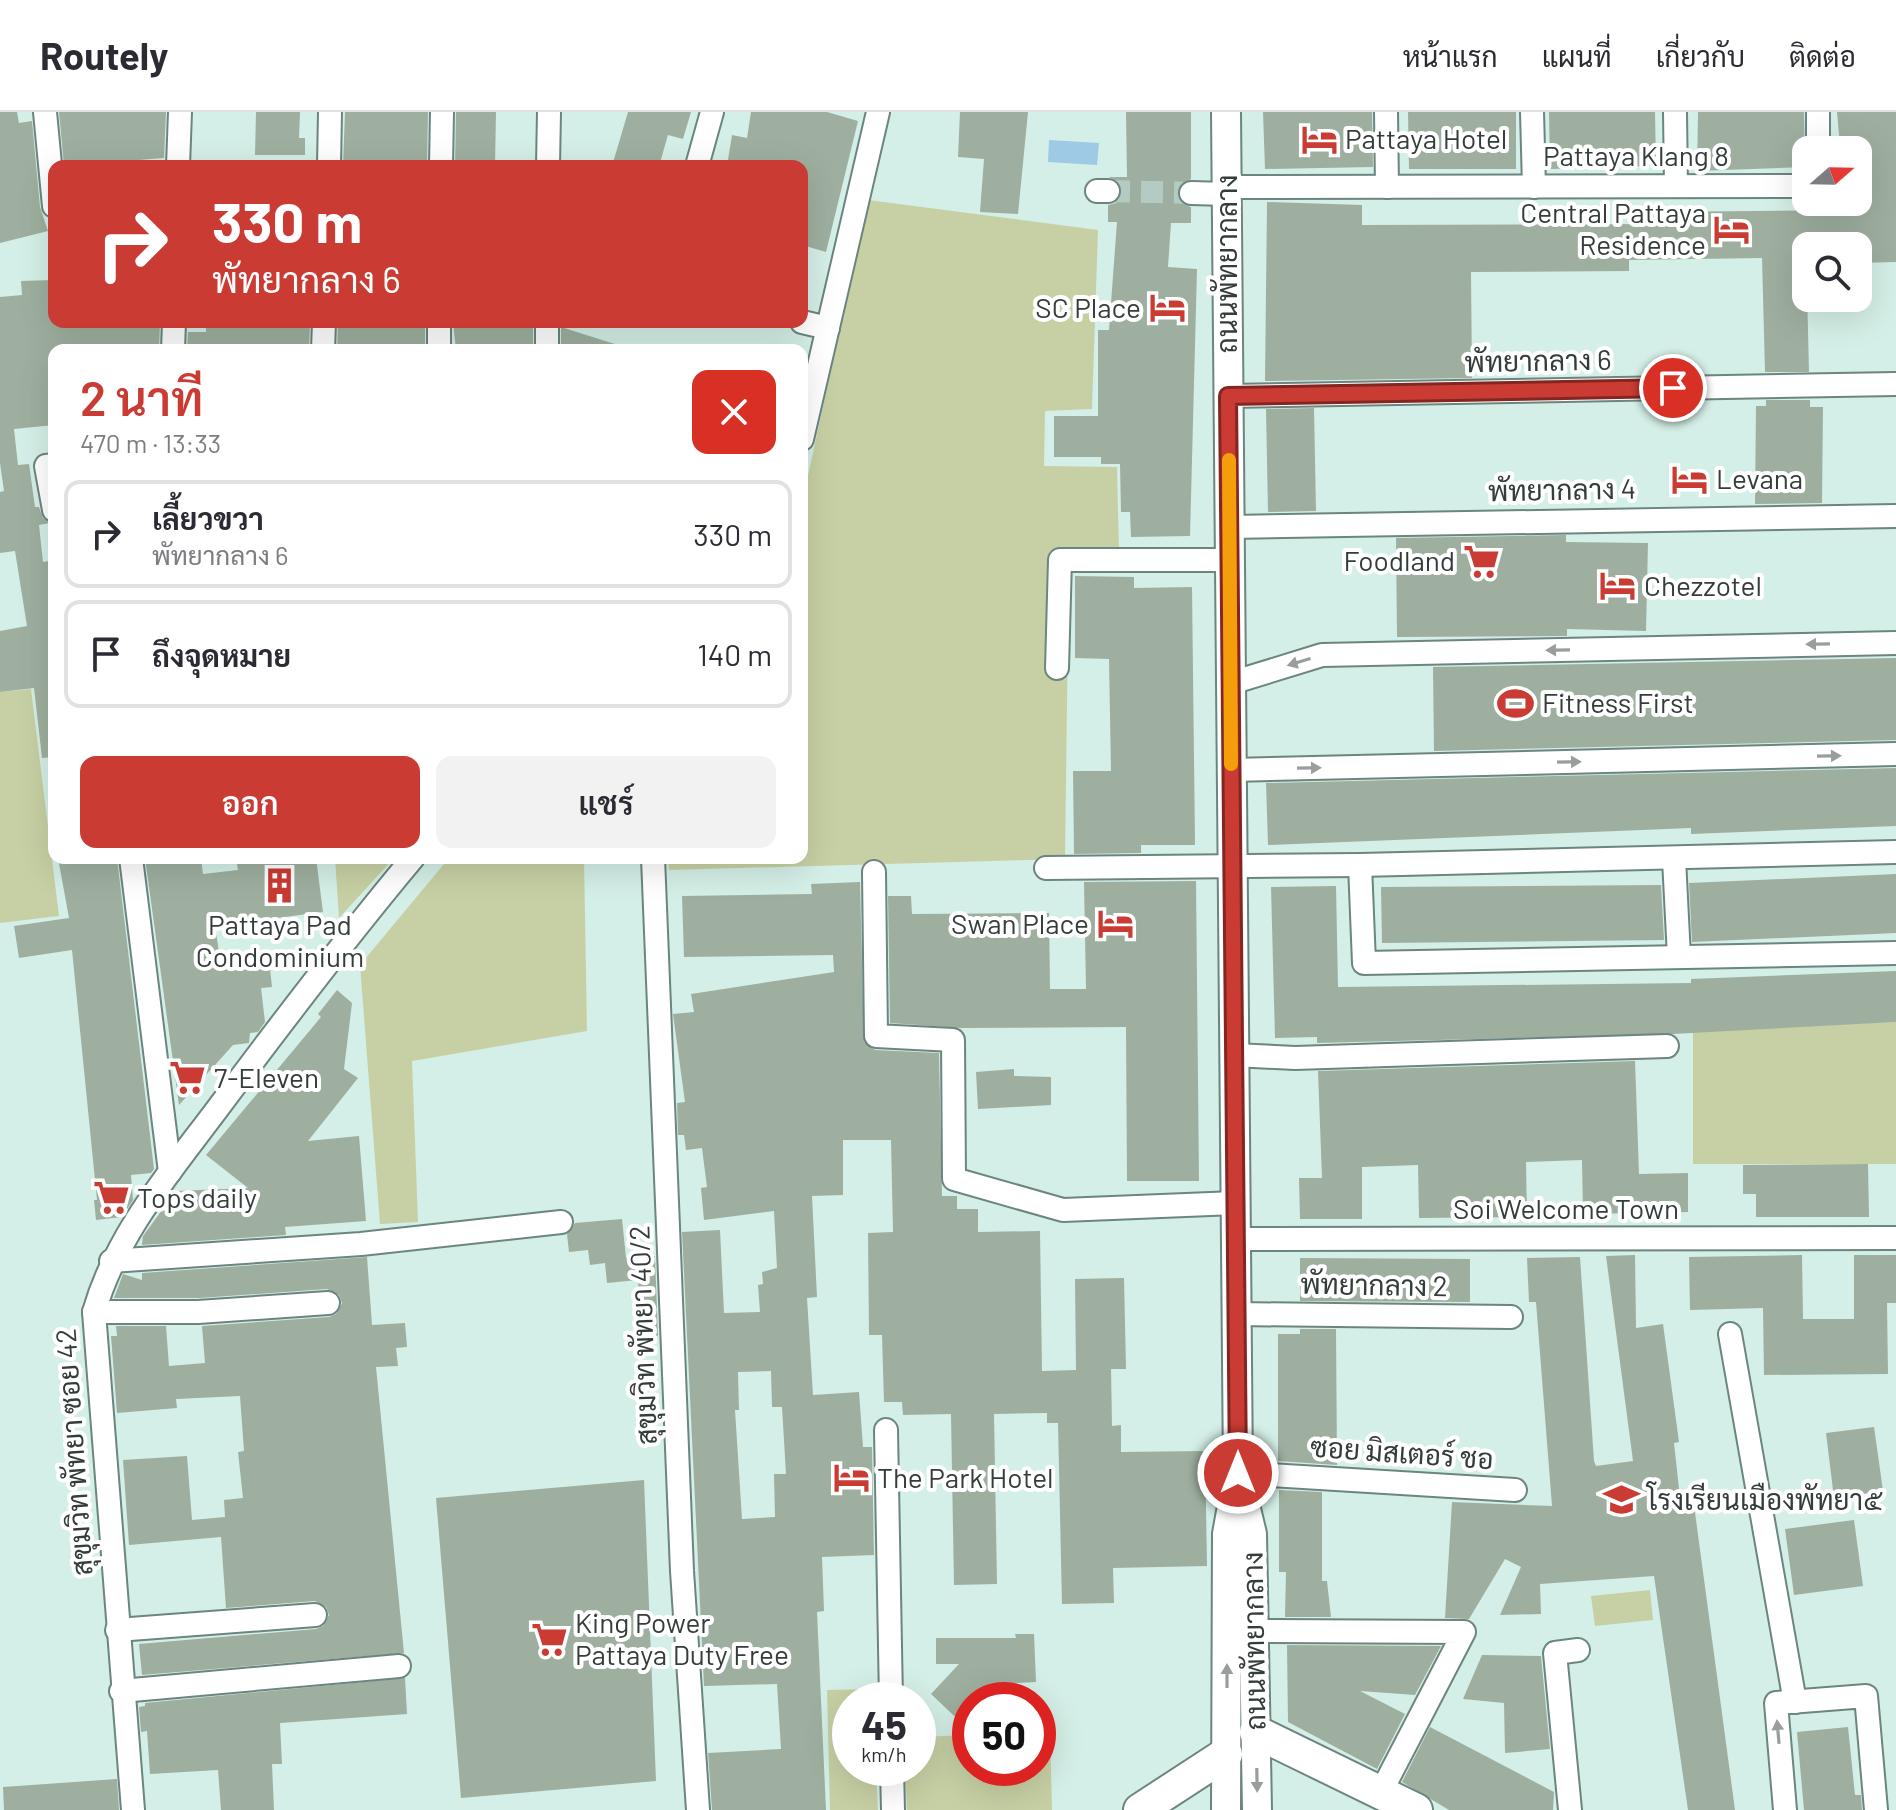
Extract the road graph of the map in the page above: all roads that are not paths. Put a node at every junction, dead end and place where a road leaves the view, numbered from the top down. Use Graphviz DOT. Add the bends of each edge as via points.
graph roads {
  1 [pos="45,112"];
  2 [pos="180,112"];
  3 [pos="330,112"];
  4 [pos="442,112"];
  5 [pos="549,112"];
  6 [pos="712,112"];
  7 [pos="878,112"];
  8 [pos="1226,112"];
  9 [pos="1386,112"];
  10 [pos="1532,112"];
  11 [pos="1675,112"];
  12 [pos="1818,112"];
  13 [pos="1818,136"];
  14 [pos="50,160"];
  15 [pos="178,160"];
  16 [pos="329,160"];
  17 [pos="441,160"];
  18 [pos="548,160"];
  19 [pos="699,160"];
  20 [pos="1676,186"];
  21 [pos="1792,186"];
  22 [pos="1387,187"];
  23 [pos="1534,187"];
  24 [pos="1227,191"];
  25 [pos="1191,193"];
  26 [pos="808,323"];
  27 [pos="828,328"];
  28 [pos="1896,384"];
  29 [pos="1228,396"];
  30 [pos="808,413"];
  31 [pos="1896,516"];
  32 [pos="1230,527"];
  33 [pos="1230,560"];
  34 [pos="1896,643"];
  35 [pos="1057,668"];
  36 [pos="1231,683"];
  37 [pos="1896,754"];
  38 [pos="1231,770"];
  39 [pos="1896,852"];
  40 [pos="1674,859"];
  41 [pos="132,864"];
  42 [pos="408,864"];
  43 [pos="653,864"];
  44 [pos="1232,864"];
  45 [pos="1360,865"];
  46 [pos="1046,868"];
  47 [pos="874,872"];
  48 [pos="1896,953"];
  49 [pos="1679,957"];
  50 [pos="1667,1046"];
  51 [pos="1234,1055"];
  52 [pos="170,1172"];
  53 [pos="1235,1203"];
  54 [pos="561,1222"];
  55 [pos="1896,1238"];
  56 [pos="1236,1239"];
  57 [pos="111,1261"];
  58 [pos="328,1303"];
  59 [pos="94,1312"];
  60 [pos="1236,1314"];
  61 [pos="1511,1317"];
  62 [pos="1730,1334"];
  63 [pos="886,1430"];
  64 [pos="1238,1473"];
  65 [pos="1515,1490"];
  66 [pos="315,1615"];
  67 [pos="117,1630"];
  68 [pos="1253,1631"];
  69 [pos="1578,1650"];
  70 [pos="399,1666"];
  71 [pos="891,1682"];
  72 [pos="121,1691"];
  73 [pos="1795,1702"];
  74 [pos="1256,1732"];
  75 [pos="1226,1754"];
  76 [pos="892,1786"];
  77 [pos="1382,1790"];
  78 [pos="133,1810"];
  79 [pos="698,1810"];
  80 [pos="893,1810"];
  81 [pos="1140,1810"];
  82 [pos="1226,1810"];
  83 [pos="1257,1810"];
  84 [pos="1416,1810"];
  85 [pos="1570,1810"];
  86 [pos="1785,1810"];
  87 [pos="1876,1810"];
  1 -- 14 [label="street"];
  2 -- 15 [label="street"];
  3 -- 16 [label="street"];
  4 -- 17 [label="street"];
  5 -- 18 [label="street"];
  6 -- 19 [label="street"];
  7 -- 27 [label="street"];
  8 -- 24 [label="main road, ถนนพัทยากลาง"];
  9 -- 22 [label="street"];
  10 -- 23 [label="street"];
  11 -- 20 [label="street"];
  12 -- 13 [label="street"];
  20 -- 21 [label="street, Pattaya Klang 8"];
  20 -- 23 [label="street, Pattaya Klang 8"];
  22 -- 23 [label="street, Pattaya Klang 8"];
  22 -- 24 [label="street, Pattaya Klang 8"];
  24 -- 25 [label="street, Pattaya Klang 8"];
  24 -- 29 [label="main road, ถนนพัทยากลาง"];
  26 -- 27 [label="street"];
  27 -- 30 [label="street"];
  28 -- 29 [label="street, พัทยากลาง 6"];
  29 -- 32 [label="main road, ถนนพัทยากลาง"];
  31 -- 32 [label="street, พัทยากลาง 4"];
  32 -- 33 [label="main road, ถนนพัทยากลาง"];
  33 -- 35 [label="street" via="1060,560"];
  33 -- 36 [label="main road, ถนนพัทยากลาง"];
  34 -- 36 [label="street, one-way" via="1322,655"];
  36 -- 38 [label="main road, ถนนพัทยากลาง"];
  38 -- 37 [label="street, one-way"];
  38 -- 44 [label="main road, ถนนพัทยากลาง"];
  39 -- 40 [label="street"];
  40 -- 45 [label="street"];
  40 -- 49 [label="street"];
  41 -- 52 [label="street"];
  42 -- 52 [label="street, สุขุมวิท พัทยา ซอย 42" via="330,958"];
  43 -- 79 [label="street, สุขุมวิท พัทยา 40/2"];
  44 -- 45 [label="street"];
  44 -- 46 [label="street"];
  44 -- 51 [label="main road, ถนนพัทยากลาง"];
  45 -- 49 [label="street" via="1364,963"];
  47 -- 53 [label="street" via="876,1036 953,1040 954,1179 1063,1210"];
  48 -- 49 [label="street"];
  50 -- 51 [label="street" via="1295,1058"];
  51 -- 53 [label="main road, ถนนพัทยากลาง"];
  52 -- 57 [label="street, สุขุมวิท พัทยา ซอย 42"];
  53 -- 56 [label="main road, ถนนพัทยากลาง"];
  54 -- 57 [label="street" via="361,1244"];
  55 -- 56 [label="street, Soi Welcome Town"];
  56 -- 60 [label="main road, ถนนพัทยากลาง"];
  57 -- 59 [label="street, สุขุมวิท พัทยา ซอย 42"];
  58 -- 59 [label="street"];
  59 -- 67 [label="street, สุขุมวิท พัทยา ซอย 42"];
  60 -- 61 [label="street, พัทยากลาง 2"];
  60 -- 64 [label="main road, ถนนพัทยากลาง"];
  62 -- 73 [label="street"];
  63 -- 71 [label="street"];
  64 -- 65 [label="street, ซอย มิสเตอร์ ชอ"];
  64 -- 68 [label="main road, ถนนพัทยากลาง" via="1252,1534"];
  75 -- 64 [label="main road, ถนนพัทยากลาง, one-way" via="1227,1534"];
  66 -- 67 [label="street"];
  67 -- 72 [label="street, สุขุมวิท พัทยา ซอย 42"];
  68 -- 74 [label="main road, ถนนพัทยากลาง"];
  68 -- 77 [label="street" via="1464,1632"];
  69 -- 85 [label="street" via="1555,1653"];
  70 -- 72 [label="street"];
  72 -- 78 [label="street, สุขุมวิท พัทยา ซอย 42"];
  86 -- 73 [label="street, one-way" via="1776,1703"];
  73 -- 87 [label="street" via="1866,1696"];
  74 -- 77 [label="highway"];
  74 -- 83 [label="main road, ถนนพัทยากลาง, one-way"];
  75 -- 81 [label="highway"];
  75 -- 82 [label="main road, ถนนพัทยากลาง"];
  76 -- 80 [label="street"];
  77 -- 84 [label="highway"];
}
